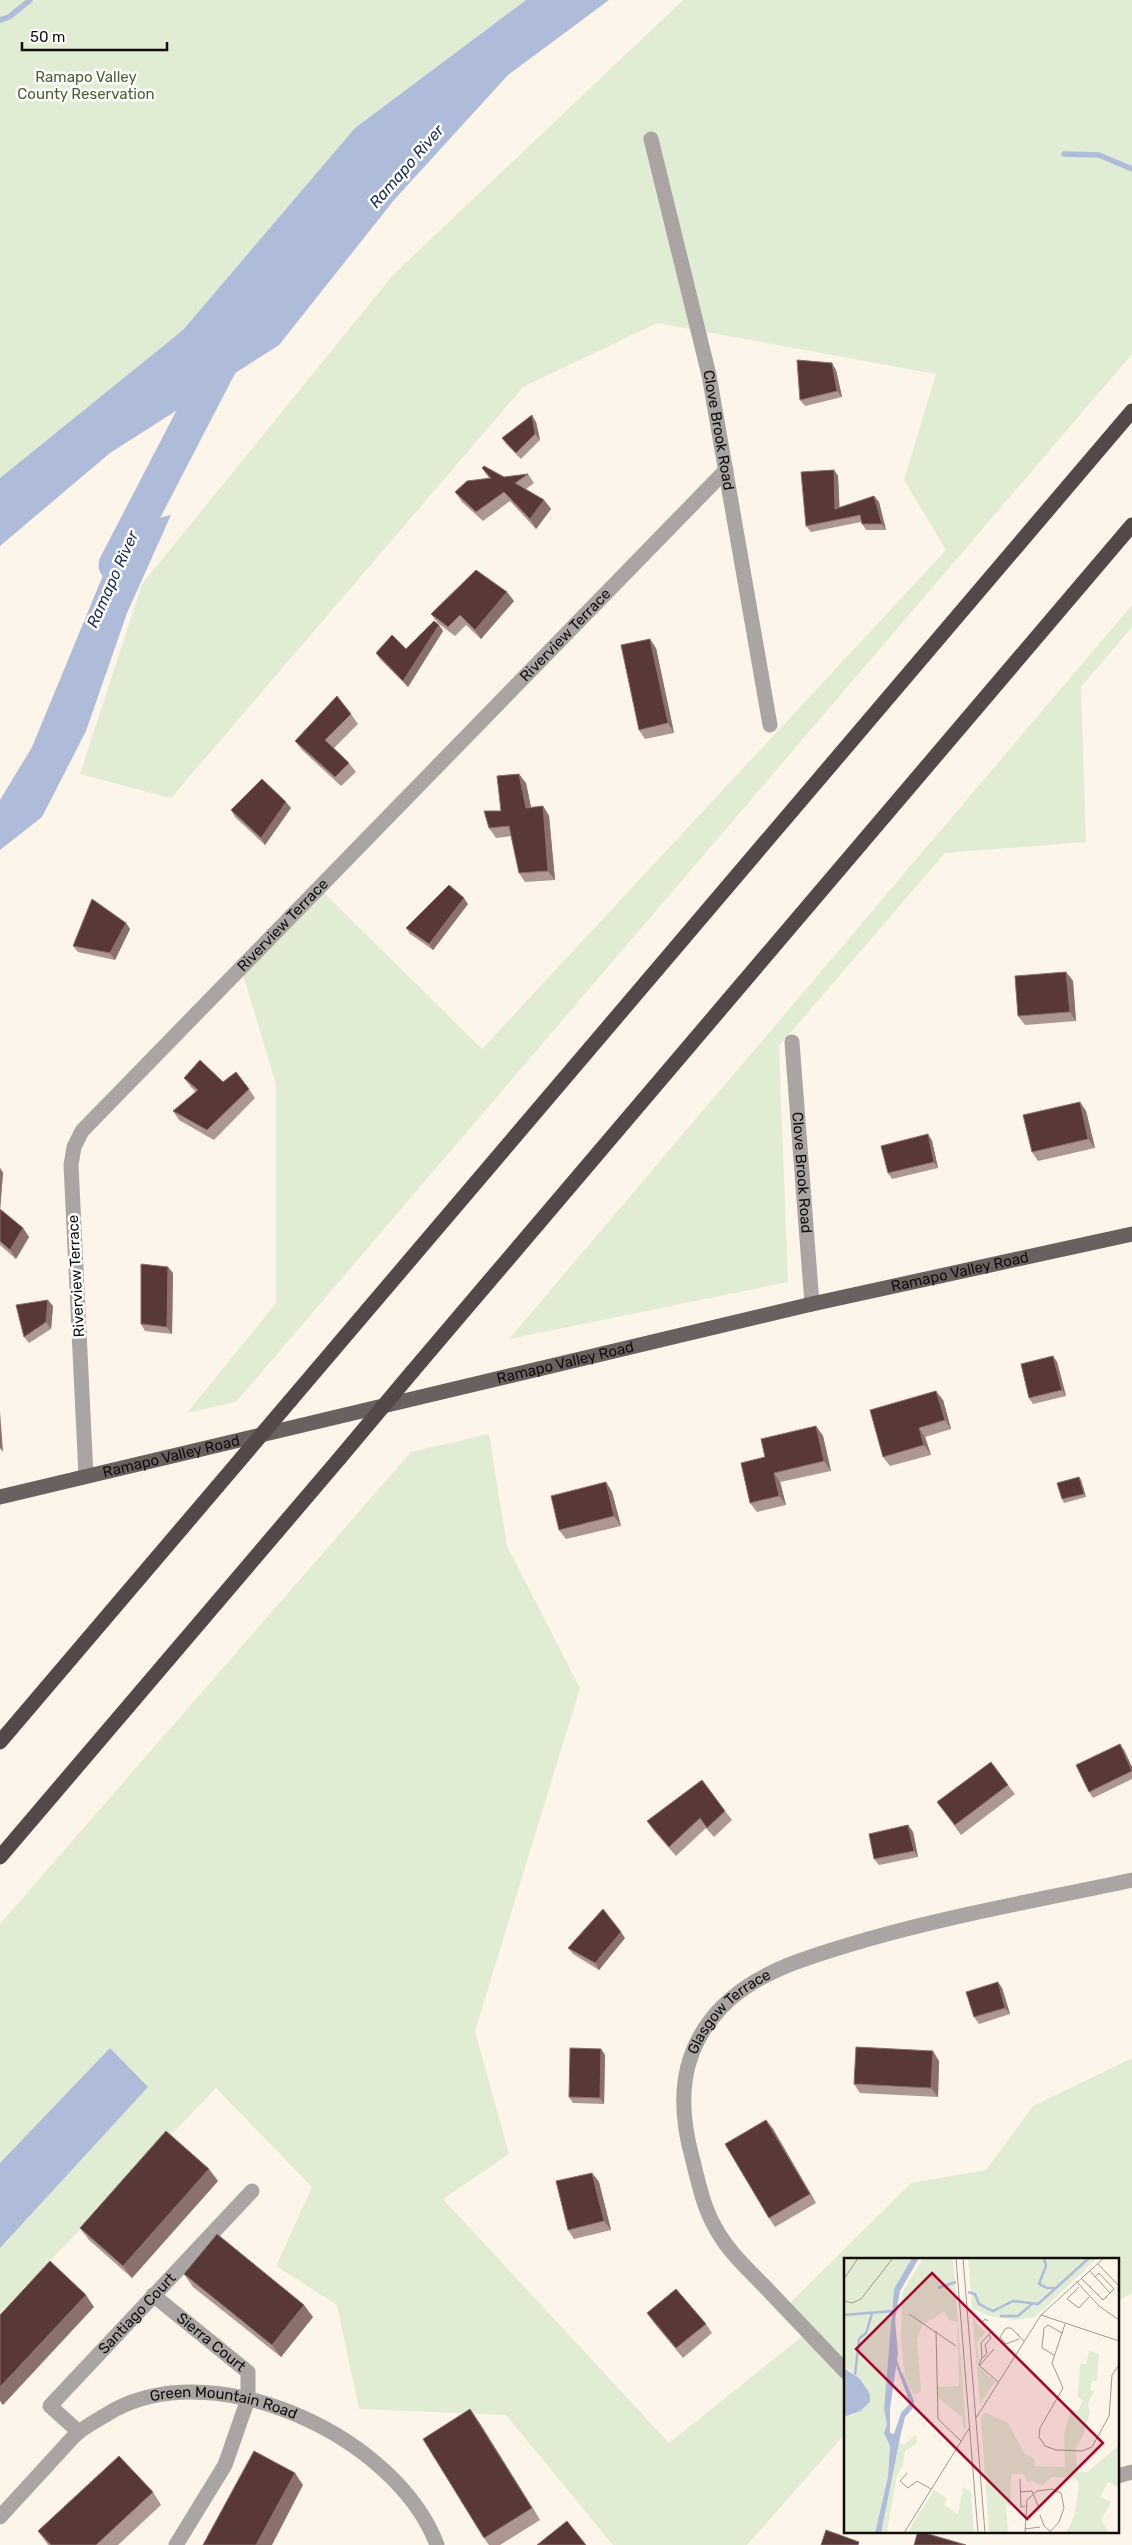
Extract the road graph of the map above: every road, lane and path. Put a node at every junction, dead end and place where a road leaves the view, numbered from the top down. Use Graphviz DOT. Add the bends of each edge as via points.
graph roads {
  1 [pos="651,138"];
  2 [pos="1132,411"];
  3 [pos="726,470"];
  4 [pos="1132,525"];
  5 [pos="770,725"];
  6 [pos="792,1042"];
  7 [pos="1132,1234"];
  8 [pos="812,1304"];
  9 [pos="86,1476"];
  10 [pos="0,1497"];
  11 [pos="0,1742"];
  12 [pos="0,1857"];
  13 [pos="1132,1880"];
  14 [pos="252,2191"];
  15 [pos="153,2295"];
  16 [pos="844,2370"];
  17 [pos="248,2399"];
  18 [pos="79,2432"];
  19 [pos="0,2517"];
  20 [pos="176,2545"];
  21 [pos="437,2545"];
  1 -- 3 [label="street, Clove Brook Road" via="709,375"];
  2 -- 11 [label="highway, bridge"];
  3 -- 5 [label="street, Clove Brook Road"];
  3 -- 9 [label="street, Riverview Terrace" via="82,1131 74,1147 71,1165"];
  4 -- 12 [label="highway, bridge"];
  6 -- 8 [label="street, Clove Brook Road"];
  7 -- 8 [label="main road, Ramapo Valley Road"];
  8 -- 9 [label="main road, Ramapo Valley Road"];
  9 -- 10 [label="main road, Ramapo Valley Road"];
  13 -- 16 [label="street, Glasgow Terrace" via="919,1925 815,1955 744,1988 705,2028 685,2077 682,2107 685,2131 711,2218 730,2250"];
  14 -- 15 [label="street, Santiago Court"];
  15 -- 17 [label="street, Sierra Court" via="248,2372"];
  15 -- 18 [label="street, Santiago Court" via="50,2406"];
  17 -- 18 [label="street, Green Mountain Road" via="201,2391 171,2392 117,2409"];
  17 -- 20 [label="street" via="225,2465"];
  17 -- 21 [label="street, Green Mountain Road" via="282,2408 318,2424 352,2445 418,2506"];
  18 -- 19 [label="street, Green Mountain Road"];
}
